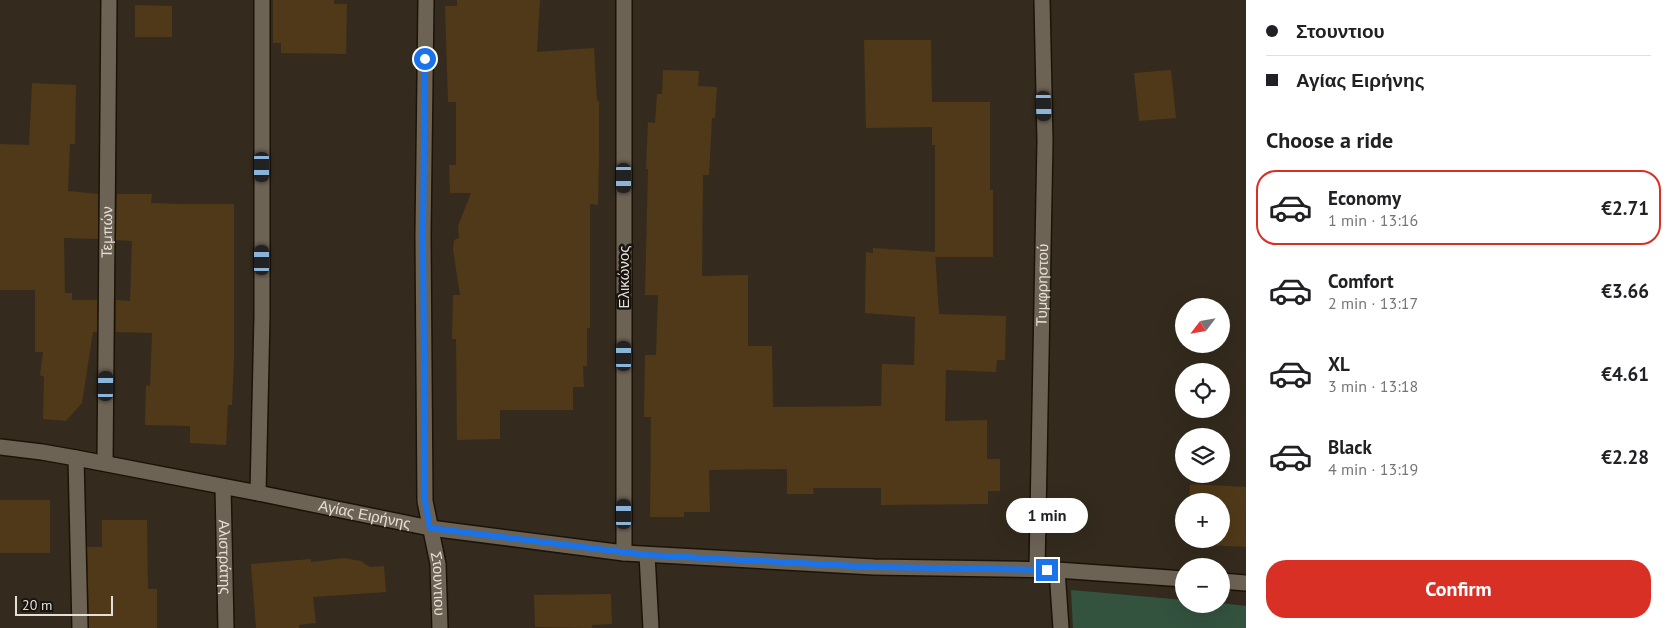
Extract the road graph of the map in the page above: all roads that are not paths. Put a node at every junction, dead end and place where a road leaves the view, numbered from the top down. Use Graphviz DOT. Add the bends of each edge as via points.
graph roads {
  1 [pos="109,0"];
  2 [pos="262,0"];
  3 [pos="426,0"];
  4 [pos="624,0"];
  5 [pos="1042,0"];
  6 [pos="0,447"];
  7 [pos="76,458"];
  8 [pos="105,463"];
  9 [pos="223,487"];
  10 [pos="258,492"];
  11 [pos="430,528"];
  12 [pos="624,553"];
  13 [pos="647,555"];
  14 [pos="1037,570"];
  15 [pos="1057,570"];
  16 [pos="1175,578"];
  17 [pos="1230,582"];
  18 [pos="1246,583"];
  19 [pos="80,628"];
  20 [pos="226,628"];
  21 [pos="440,628"];
  22 [pos="651,628"];
  23 [pos="1060,628"];
  1 -- 8 [label="street, Τεμπών"];
  2 -- 10 [label="street" via="262,316"];
  3 -- 11 [label="street, Στουντιου" via="423,235 425,501"];
  4 -- 12 [label="street, Ελικώνος"];
  5 -- 14 [label="street, Τυμφρηστού" via="1045,141"];
  6 -- 7 [label="street, Αγίας Ειρήνης"];
  7 -- 8 [label="street, Αγίας Ειρήνης"];
  7 -- 19 [label="street"];
  8 -- 9 [label="street, Αγίας Ειρήνης"];
  9 -- 10 [label="street, Αγίας Ειρήνης"];
  9 -- 20 [label="street, Αλιστράτης"];
  10 -- 11 [label="street, Αγίας Ειρήνης"];
  11 -- 12 [label="street, Αγίας Ειρήνης"];
  11 -- 21 [label="street, Στουντιου" via="438,564"];
  12 -- 13 [label="street, Αγίας Ειρήνης"];
  13 -- 14 [label="street, Αγίας Ειρήνης" via="874,567"];
  13 -- 22 [label="street"];
  14 -- 15 [label="street, Αγίας Ειρήνης"];
  15 -- 16 [label="street, Αγίας Ειρήνης"];
  15 -- 23 [label="street"];
  17 -- 18 [label="street"];
}
